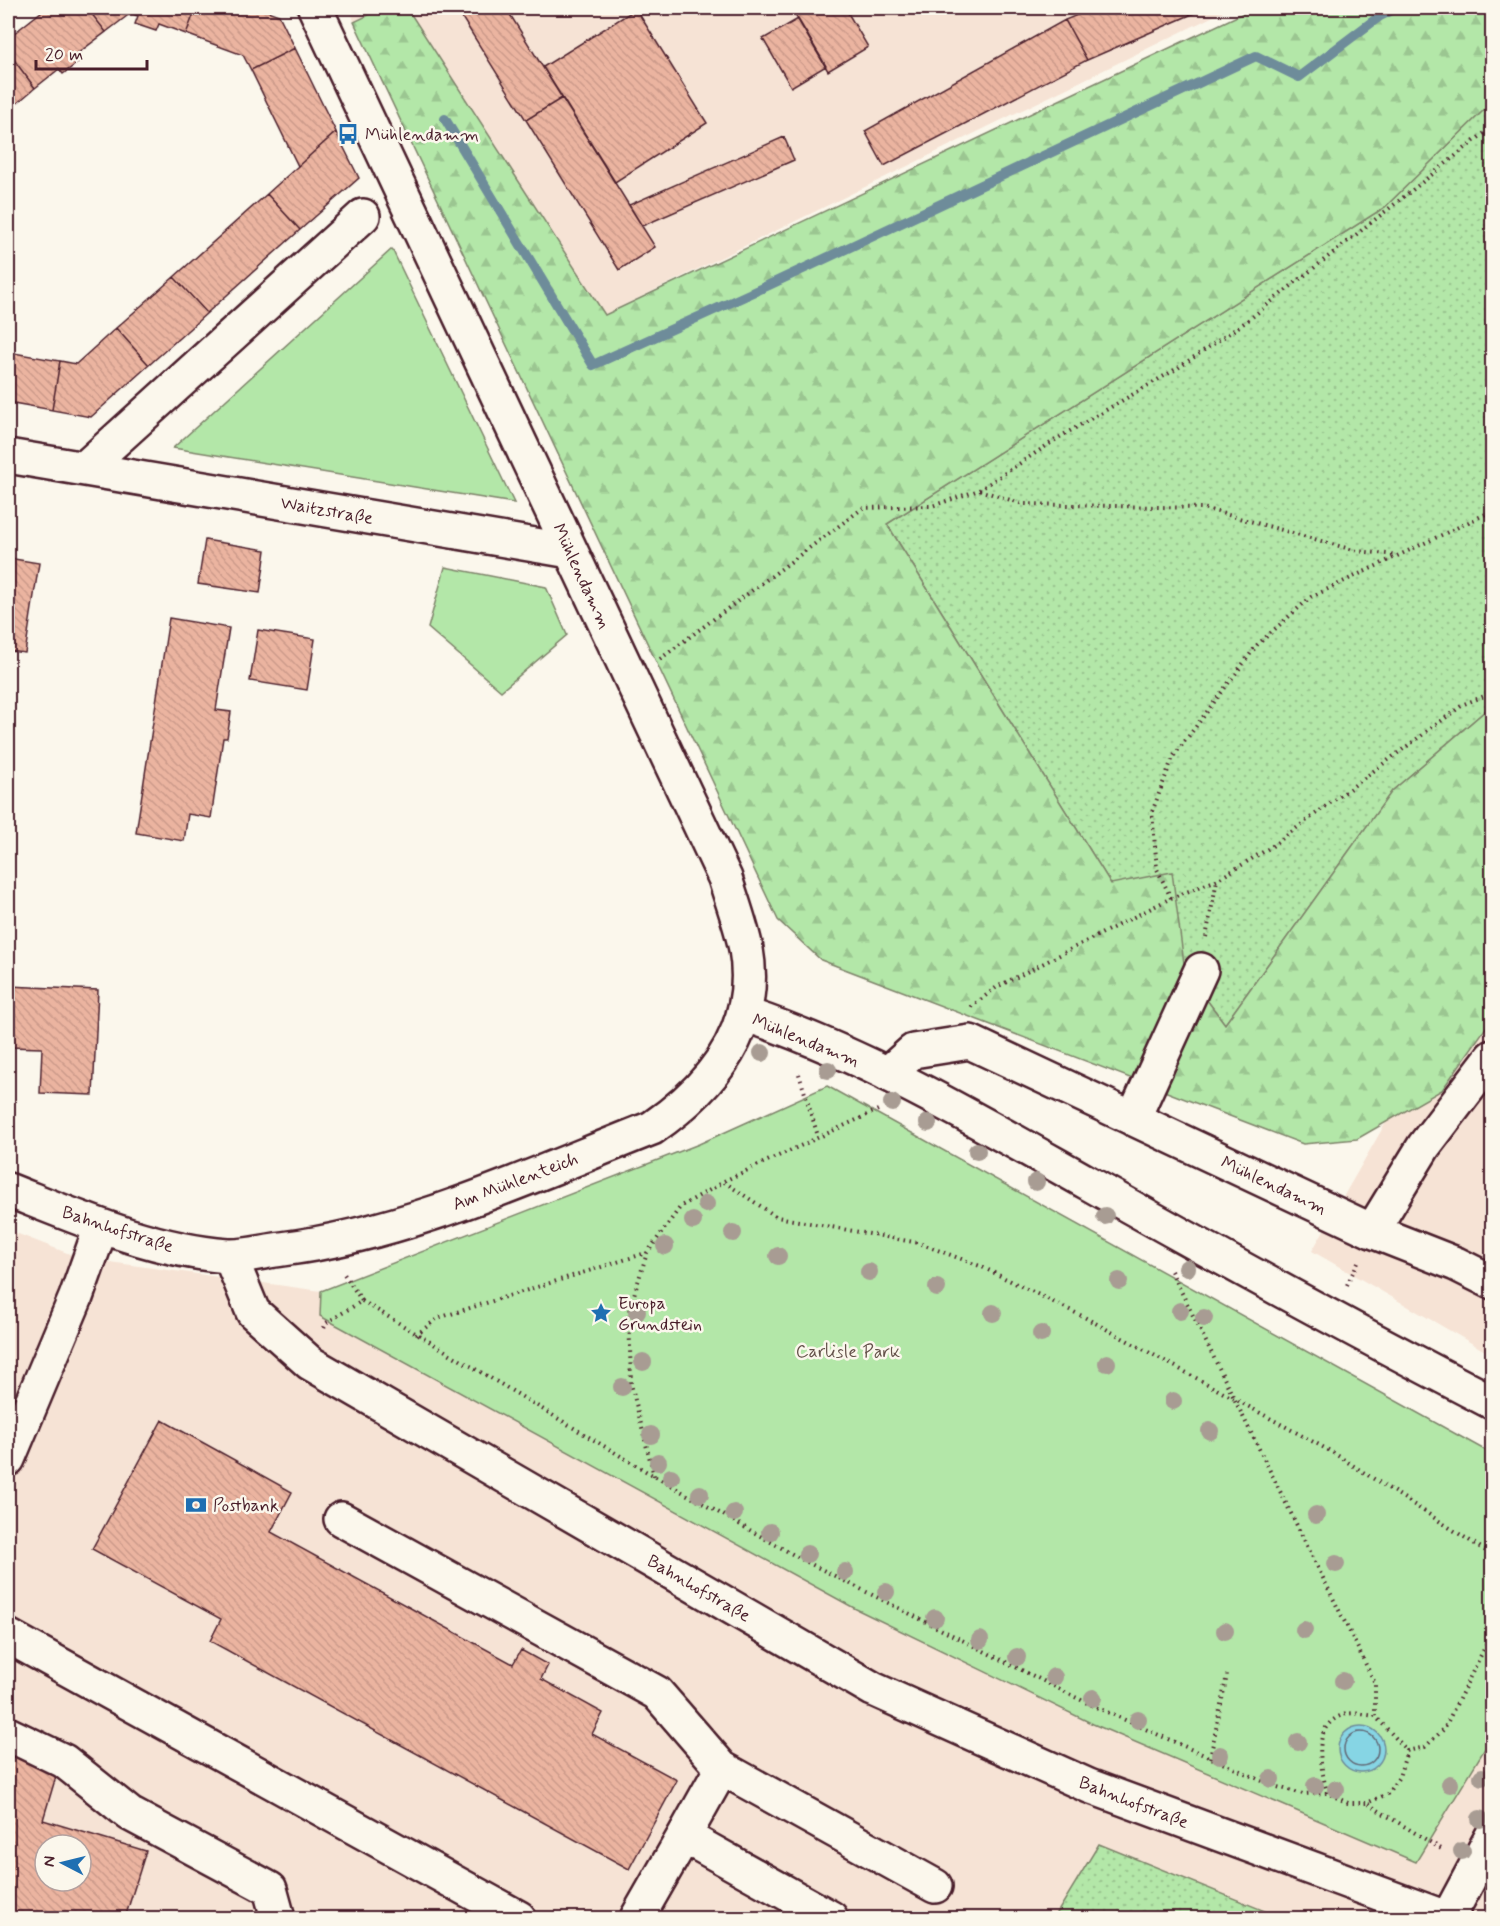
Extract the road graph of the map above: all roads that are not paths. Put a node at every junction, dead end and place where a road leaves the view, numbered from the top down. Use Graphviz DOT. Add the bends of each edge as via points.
graph roads {
  1 [pos="315,8"];
  2 [pos="363,216"];
  3 [pos="8,456"];
  4 [pos="85,468"];
  5 [pos="570,551"];
  6 [pos="1201,970"];
  7 [pos="744,1014"];
  8 [pos="1492,1057"];
  9 [pos="898,1078"];
  10 [pos="1133,1119"];
  11 [pos="8,1190"];
  12 [pos="101,1227"];
  13 [pos="1372,1231"];
  14 [pos="230,1256"];
  15 [pos="1492,1282"];
  16 [pos="1492,1402"];
  17 [pos="8,1459"];
  18 [pos="341,1519"];
  19 [pos="8,1636"];
  20 [pos="8,1734"];
  21 [pos="722,1768"];
  22 [pos="684,1836"];
  23 [pos="1492,1836"];
  24 [pos="935,1886"];
  25 [pos="278,1918"];
  26 [pos="519,1918"];
  27 [pos="637,1918"];
  28 [pos="831,1918"];
  29 [pos="1447,1918"];
  1 -- 5 [label="street, Mühlendamm"];
  2 -- 4 [label="street"];
  3 -- 4 [label="street, Waitzstraße"];
  4 -- 5 [label="street, Waitzstraße"];
  5 -- 7 [label="street, Mühlendamm" via="725,878 746,948 749,981"];
  6 -- 10 [label="street"];
  7 -- 9 [label="street, Mühlendamm" via="786,1028"];
  7 -- 14 [label="street, Am Mühlenteich" via="729,1051 704,1085 652,1128 441,1210 323,1244"];
  8 -- 13 [label="street" via="1424,1146"];
  9 -- 10 [label="street, Mühlendamm" via="913,1051 970,1042"];
  9 -- 16 [label="street, Mühlendamm" via="1330,1319"];
  10 -- 13 [label="street, Mühlendamm"];
  11 -- 12 [label="street, Bahnhofstraße"];
  12 -- 14 [label="street, Bahnhofstraße" via="169,1247"];
  12 -- 17 [label="street"];
  13 -- 15 [label="street, Mühlendamm"];
  14 -- 29 [label="street, Bahnhofstraße" via="253,1312 310,1363 873,1689 1089,1786"];
  18 -- 21 [label="street" via="657,1693"];
  19 -- 26 [label="street"];
  20 -- 25 [label="street" via="64,1761 130,1814 270,1889"];
  21 -- 22 [label="street"];
  21 -- 24 [label="street"];
  22 -- 27 [label="street"];
  22 -- 28 [label="street"];
  23 -- 29 [label="street"];
}
